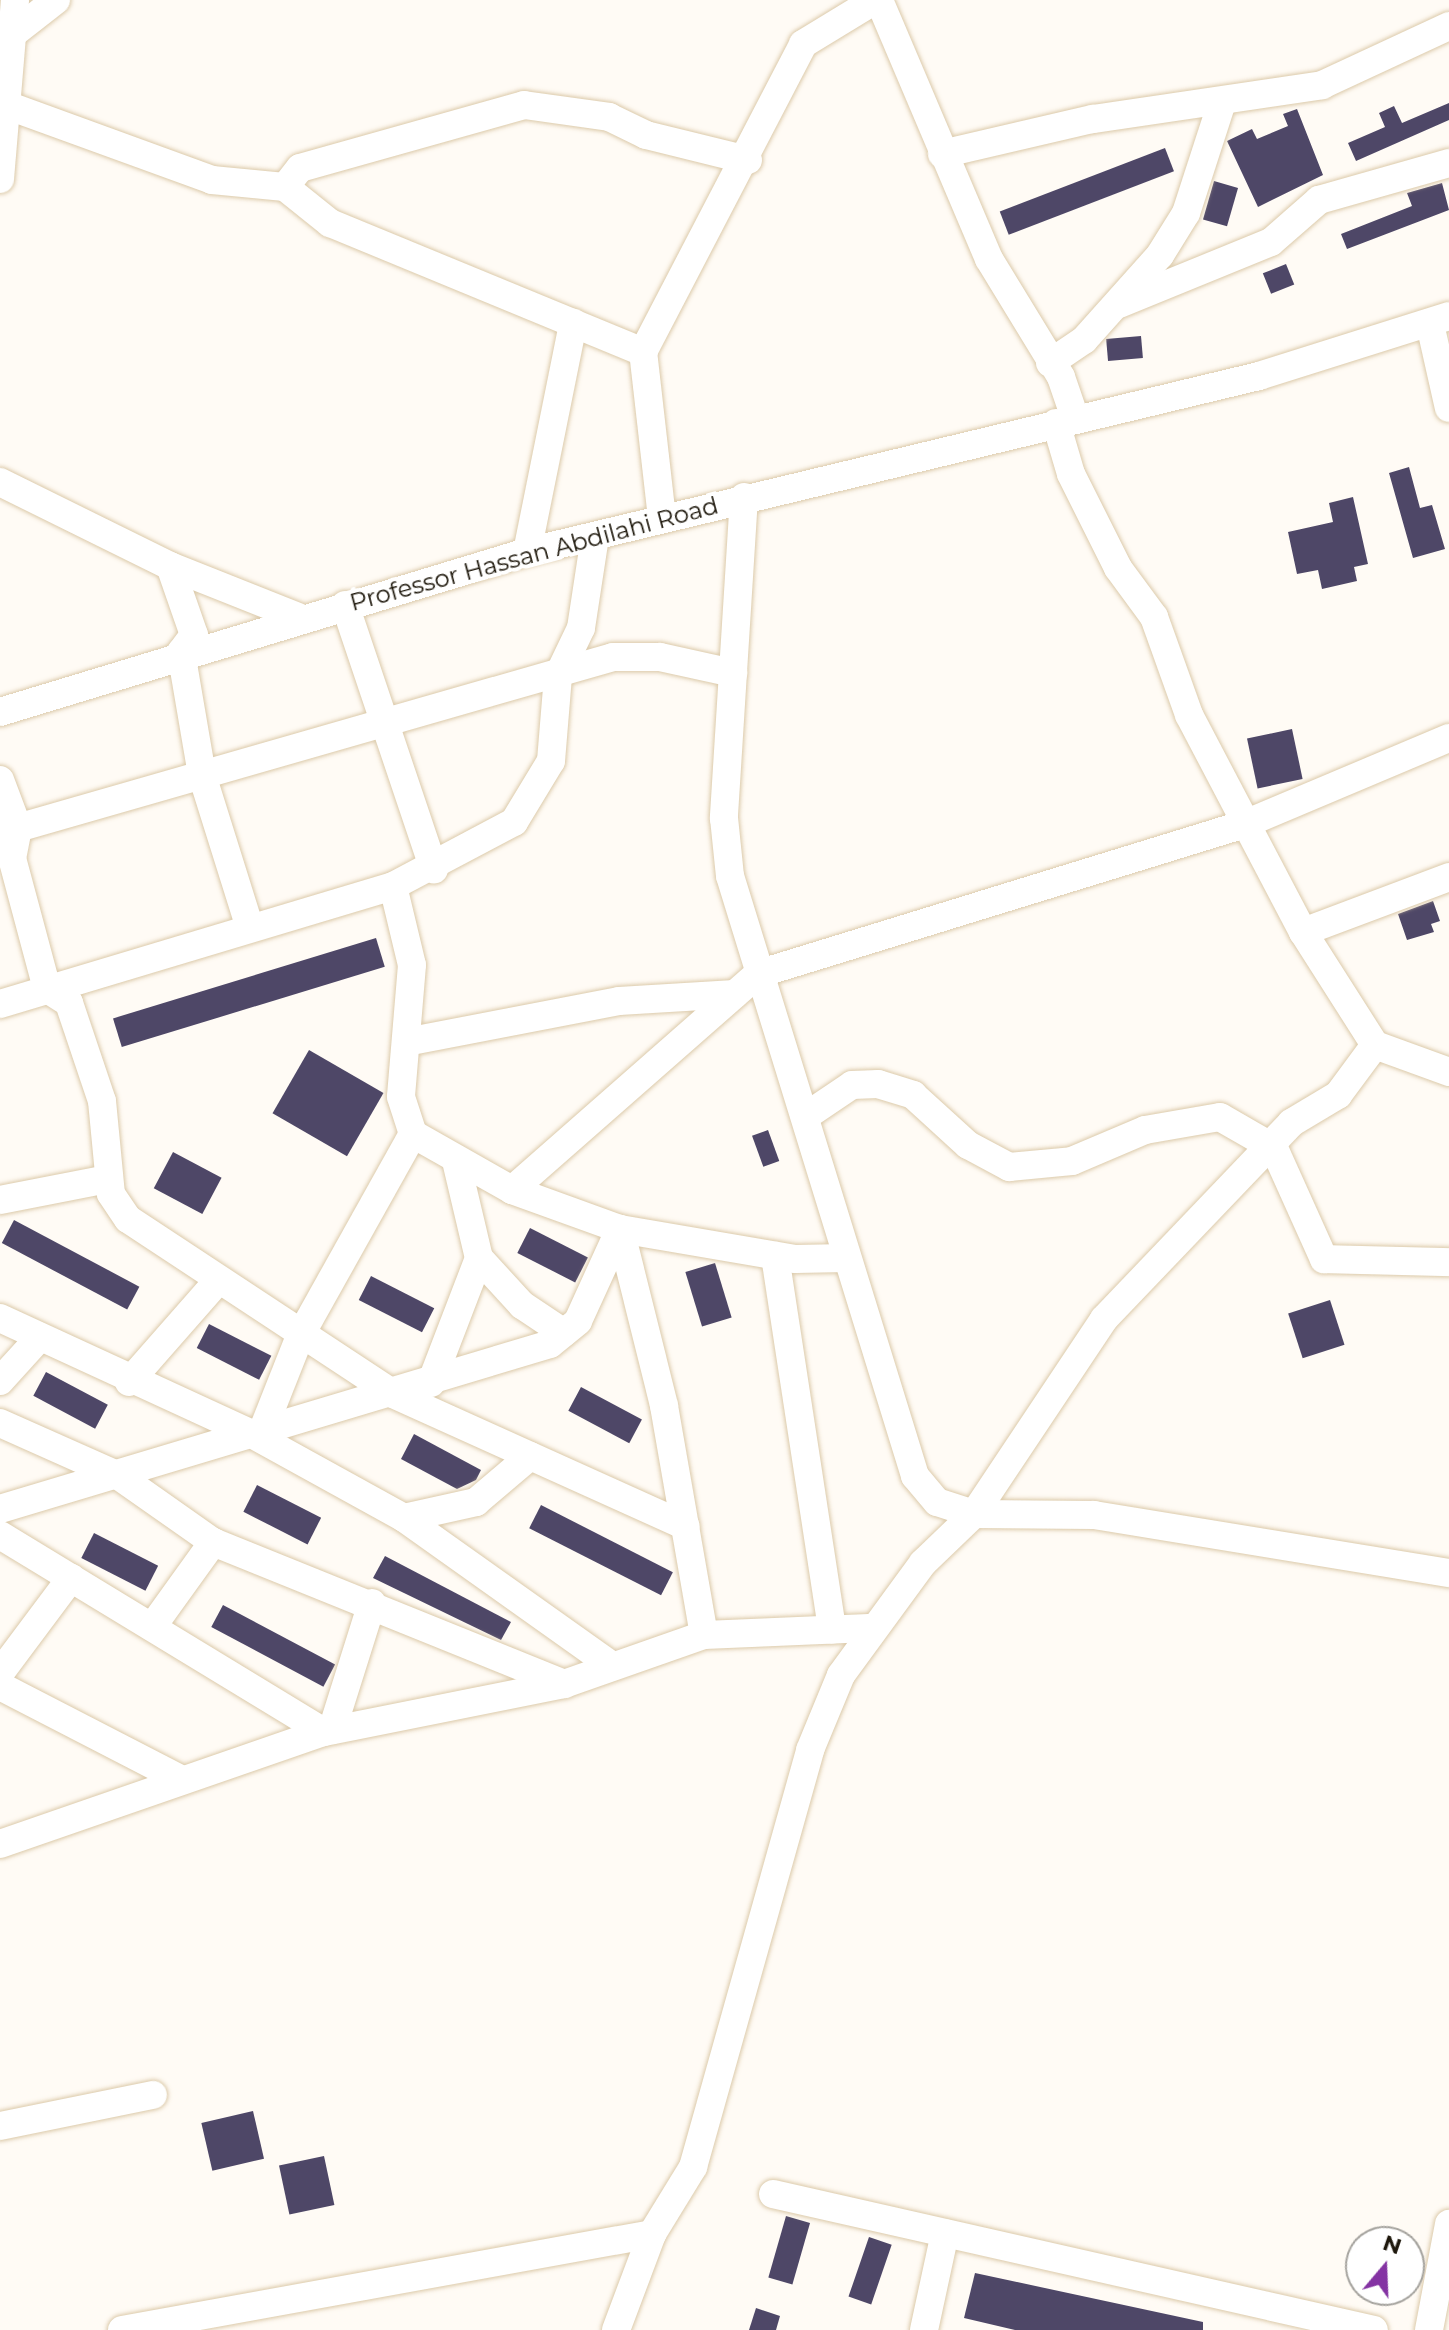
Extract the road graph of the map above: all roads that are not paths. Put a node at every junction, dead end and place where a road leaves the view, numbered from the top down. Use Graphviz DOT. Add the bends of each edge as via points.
graph roads {
  1 [pos="15,0"];
  2 [pos="56,0"];
  3 [pos="877,0"];
  4 [pos="1449,26"];
  5 [pos="15,32"];
  6 [pos="6,68"];
  7 [pos="1222,102"];
  8 [pos="9,106"];
  9 [pos="942,154"];
  10 [pos="748,160"];
  11 [pos="1449,163"];
  12 [pos="0,179"];
  13 [pos="285,187"];
  14 [pos="1119,304"];
  15 [pos="1439,320"];
  16 [pos="573,323"];
  17 [pos="643,352"];
  18 [pos="1050,363"];
  19 [pos="1449,408"];
  20 [pos="1066,420"];
  21 [pos="0,482"];
  22 [pos="744,497"];
  23 [pos="0,498"];
  24 [pos="32,502"];
  25 [pos="662,518"];
  26 [pos="595,537"];
  27 [pos="527,552"];
  28 [pos="170,566"];
  29 [pos="345,605"];
  30 [pos="298,617"];
  31 [pos="181,652"];
  32 [pos="733,673"];
  33 [pos="558,676"];
  34 [pos="0,712"];
  35 [pos="384,725"];
  36 [pos="1449,738"];
  37 [pos="202,775"];
  38 [pos="0,780"];
  39 [pos="1245,824"];
  40 [pos="9,830"];
  41 [pos="434,869"];
  42 [pos="1449,877"];
  43 [pos="393,886"];
  44 [pos="250,928"];
  45 [pos="1303,932"];
  46 [pos="758,974"];
  47 [pos="47,989"];
  48 [pos="735,994"];
  49 [pos="0,1004"];
  50 [pos="406,1042"];
  51 [pos="1375,1045"];
  52 [pos="1449,1072"];
  53 [pos="806,1116"];
  54 [pos="413,1134"];
  55 [pos="1274,1148"];
  56 [pos="457,1165"];
  57 [pos="108,1179"];
  58 [pos="512,1190"];
  59 [pos="0,1200"];
  60 [pos="620,1229"];
  61 [pos="775,1256"];
  62 [pos="479,1258"];
  63 [pos="847,1258"];
  64 [pos="1449,1262"];
  65 [pos="217,1282"];
  66 [pos="0,1318"];
  67 [pos="564,1333"];
  68 [pos="300,1336"];
  69 [pos="39,1338"];
  70 [pos="0,1381"];
  71 [pos="129,1382"];
  72 [pos="431,1383"];
  73 [pos="393,1394"];
  74 [pos="0,1423"];
  75 [pos="257,1430"];
  76 [pos="530,1456"];
  77 [pos="119,1476"];
  78 [pos="0,1509"];
  79 [pos="974,1514"];
  80 [pos="404,1518"];
  81 [pos="686,1526"];
  82 [pos="0,1535"];
  83 [pos="213,1542"];
  84 [pos="1449,1573"];
  85 [pos="71,1578"];
  86 [pos="372,1603"];
  87 [pos="152,1627"];
  88 [pos="869,1628"];
  89 [pos="832,1630"];
  90 [pos="704,1635"];
  91 [pos="611,1665"];
  92 [pos="0,1673"];
  93 [pos="564,1684"];
  94 [pos="0,1686"];
  95 [pos="328,1731"];
  96 [pos="182,1780"];
  97 [pos="0,1844"];
  98 [pos="153,2095"];
  99 [pos="0,2126"];
  100 [pos="773,2194"];
  101 [pos="1449,2224"];
  102 [pos="945,2233"];
  103 [pos="652,2234"];
  104 [pos="122,2330"];
  105 [pos="616,2330"];
  106 [pos="924,2330"];
  107 [pos="1374,2330"];
  108 [pos="1429,2330"];
  1 -- 5 [label="street"];
  2 -- 5 [label="street"];
  3 -- 9 [label="street"];
  3 -- 10 [label="street" via="803,44"];
  4 -- 7 [label="street" via="1322,85"];
  5 -- 6 [label="street"];
  6 -- 8 [label="street"];
  7 -- 9 [label="street" via="1093,119"];
  7 -- 14 [label="street" via="1186,213"];
  8 -- 12 [label="street"];
  8 -- 13 [label="street" via="212,180"];
  9 -- 18 [label="street" via="989,259"];
  10 -- 13 [label="street" via="646,135 609,117 524,105 300,168"];
  10 -- 17 [label="street"];
  11 -- 14 [label="street" via="1319,200 1271,242"];
  13 -- 16 [label="street" via="330,223"];
  14 -- 18 [label="street"];
  15 -- 19 [label="street"];
  15 -- 20 [label="street, Professor Hassan Abdilahi Road" via="1259,376"];
  16 -- 17 [label="street"];
  16 -- 27 [label="street"];
  17 -- 25 [label="street"];
  18 -- 20 [label="street"];
  20 -- 22 [label="street, Professor Hassan Abdilahi Road"];
  20 -- 39 [label="street" via="1071,474 1118,568 1154,617 1189,715"];
  21 -- 24 [label="street"];
  22 -- 25 [label="street, Professor Hassan Abdilahi Road"];
  22 -- 32 [label="street"];
  23 -- 24 [label="street"];
  24 -- 28 [label="street"];
  25 -- 26 [label="street, Professor Hassan Abdilahi Road"];
  26 -- 27 [label="street, Professor Hassan Abdilahi Road"];
  26 -- 33 [label="street" via="581,628"];
  27 -- 29 [label="street, Professor Hassan Abdilahi Road"];
  28 -- 30 [label="street"];
  28 -- 31 [label="street" via="194,635"];
  29 -- 30 [label="street, Professor Hassan Abdilahi Road"];
  29 -- 35 [label="street"];
  30 -- 31 [label="street, Professor Hassan Abdilahi Road"];
  31 -- 34 [label="street, Professor Hassan Abdilahi Road"];
  31 -- 37 [label="street"];
  32 -- 33 [label="street" via="660,657 613,657"];
  32 -- 46 [label="street" via="724,818 730,876"];
  33 -- 35 [label="street"];
  33 -- 41 [label="street" via="551,761 535,798 514,822"];
  35 -- 37 [label="street"];
  35 -- 41 [label="street"];
  36 -- 39 [label="street"];
  37 -- 40 [label="street"];
  37 -- 44 [label="street"];
  38 -- 40 [label="street"];
  39 -- 45 [label="street"];
  39 -- 46 [label="street"];
  40 -- 47 [label="street"];
  41 -- 43 [label="street"];
  42 -- 45 [label="street"];
  43 -- 44 [label="street"];
  43 -- 50 [label="street" via="412,965"];
  44 -- 47 [label="street"];
  45 -- 51 [label="street"];
  46 -- 48 [label="street"];
  46 -- 53 [label="street"];
  47 -- 49 [label="street"];
  47 -- 57 [label="street" via="69,1003 102,1101"];
  48 -- 50 [label="street" via="619,1001"];
  48 -- 58 [label="street"];
  50 -- 54 [label="street" via="401,1097"];
  51 -- 52 [label="street"];
  51 -- 55 [label="street" via="1338,1095 1291,1123"];
  53 -- 55 [label="street" via="852,1085 878,1084 913,1095 968,1145 1009,1167 1072,1161 1196,1116 1241,1125"];
  53 -- 63 [label="street"];
  54 -- 56 [label="street"];
  54 -- 68 [label="street"];
  55 -- 64 [label="street" via="1324,1259"];
  55 -- 79 [label="street" via="1104,1319"];
  56 -- 58 [label="street"];
  56 -- 62 [label="street"];
  57 -- 59 [label="street"];
  57 -- 65 [label="street" via="128,1219"];
  58 -- 60 [label="street"];
  60 -- 61 [label="street"];
  60 -- 67 [label="street" via="578,1321"];
  60 -- 81 [label="street"];
  61 -- 63 [label="street"];
  61 -- 89 [label="street"];
  62 -- 67 [label="street" via="522,1305"];
  62 -- 72 [label="street"];
  63 -- 79 [label="street" via="915,1476 937,1502"];
  65 -- 68 [label="street"];
  65 -- 71 [label="street"];
  66 -- 69 [label="street"];
  67 -- 72 [label="street" via="503,1362"];
  68 -- 73 [label="street"];
  68 -- 75 [label="street"];
  69 -- 70 [label="street"];
  69 -- 71 [label="street"];
  71 -- 75 [label="street"];
  72 -- 73 [label="street"];
  73 -- 75 [label="street"];
  73 -- 76 [label="street"];
  74 -- 77 [label="street"];
  75 -- 77 [label="street"];
  75 -- 80 [label="street"];
  76 -- 80 [label="street" via="476,1502"];
  76 -- 81 [label="street"];
  77 -- 78 [label="street"];
  77 -- 83 [label="street"];
  79 -- 84 [label="street" via="1094,1515"];
  79 -- 88 [label="street"];
  80 -- 91 [label="street"];
  81 -- 90 [label="street"];
  82 -- 85 [label="street"];
  83 -- 86 [label="street"];
  83 -- 87 [label="street"];
  85 -- 87 [label="street"];
  85 -- 92 [label="street"];
  86 -- 93 [label="street"];
  86 -- 95 [label="street"];
  87 -- 95 [label="street"];
  88 -- 89 [label="street"];
  88 -- 103 [label="street" via="810,1750 693,2167"];
  89 -- 90 [label="street"];
  90 -- 91 [label="street"];
  91 -- 93 [label="street"];
  93 -- 95 [label="street"];
  94 -- 96 [label="street"];
  95 -- 96 [label="street"];
  96 -- 97 [label="street" via="92,1818"];
  98 -- 99 [label="street"];
  100 -- 102 [label="street"];
  101 -- 108 [label="street"];
  102 -- 106 [label="street"];
  102 -- 107 [label="street"];
  103 -- 104 [label="street"];
  103 -- 105 [label="street"];
}
